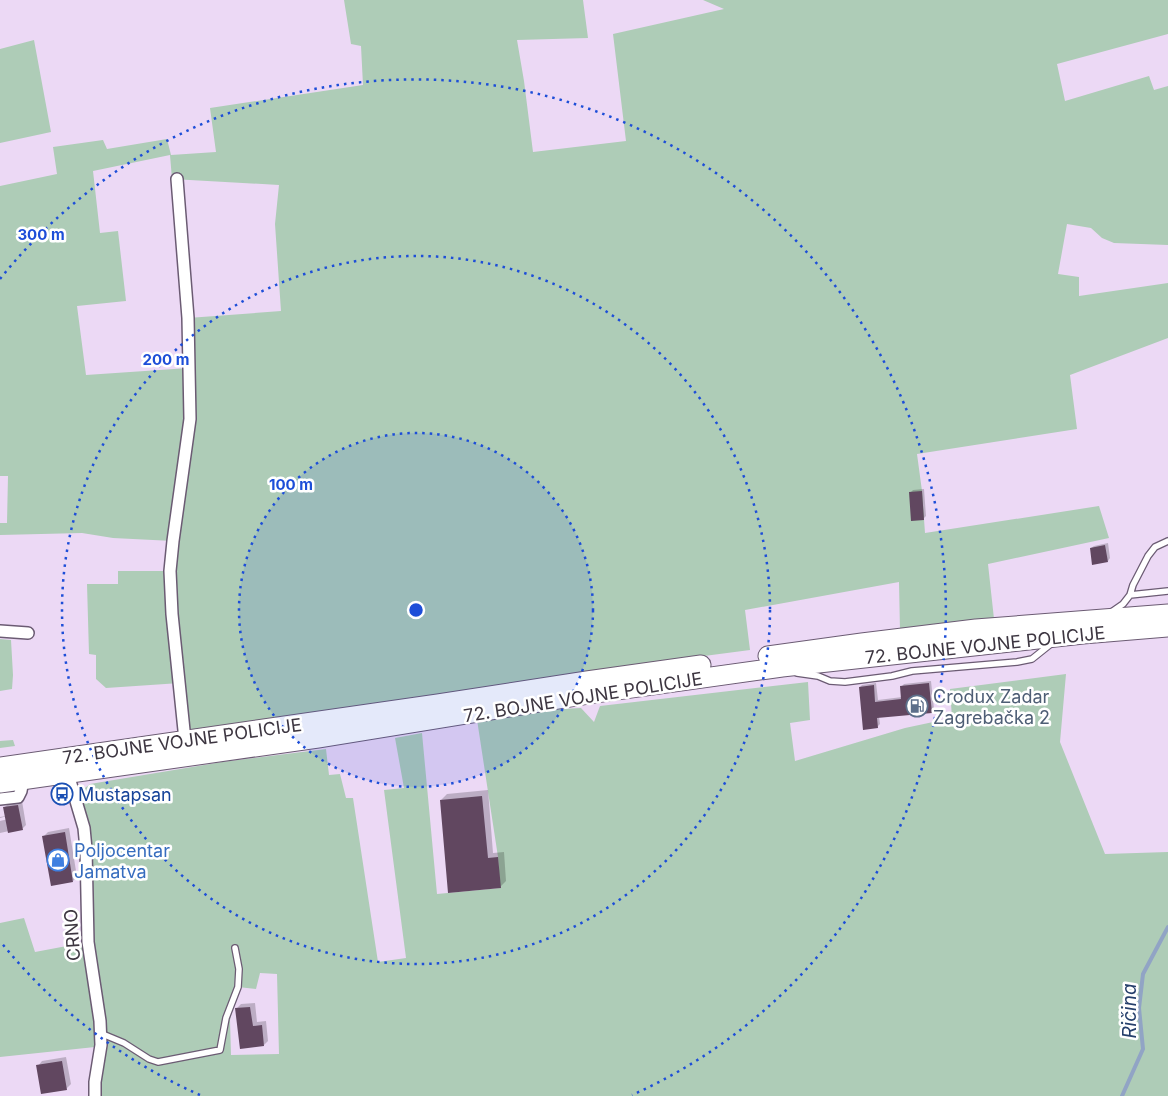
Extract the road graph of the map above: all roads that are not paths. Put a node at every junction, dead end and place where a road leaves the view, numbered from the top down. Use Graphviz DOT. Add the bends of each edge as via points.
graph roads {
  1 [pos="176,179"];
  2 [pos="1168,541"];
  3 [pos="1168,591"];
  4 [pos="1130,595"];
  5 [pos="1168,614"];
  6 [pos="1102,619"];
  7 [pos="1168,627"];
  8 [pos="0,631"];
  9 [pos="28,633"];
  10 [pos="185,740"];
  11 [pos="0,766"];
  12 [pos="68,774"];
  13 [pos="23,780"];
  14 [pos="0,783"];
  15 [pos="0,799"];
  16 [pos="235,948"];
  17 [pos="100,1033"];
  18 [pos="95,1096"];
  1 -- 10 [label="street" via="188,318 190,419 170,571"];
  2 -- 4 [label="lane" via="1155,547 1148,556"];
  3 -- 4 [label="lane"];
  4 -- 6 [label="lane"];
  5 -- 6 [label="main road, 72. BOJNE VOJNE POLICIJE"];
  6 -- 10 [label="main road, 72. BOJNE VOJNE POLICIJE" via="976,629 862,643"];
  7 -- 12 [label="main road, 72. BOJNE VOJNE POLICIJE" via="782,667"];
  8 -- 9 [label="street"];
  10 -- 11 [label="main road, 72. BOJNE VOJNE POLICIJE"];
  12 -- 13 [label="main road, 72. BOJNE VOJNE POLICIJE"];
  12 -- 17 [label="street, CRNO" via="84,828 88,942"];
  13 -- 14 [label="main road, 72. BOJNE VOJNE POLICIJE"];
  13 -- 15 [label="street" via="18,797"];
  16 -- 17 [label="lane" via="238,987 226,1018 220,1050 158,1062"];
  17 -- 18 [label="street, CRNO"];
}
